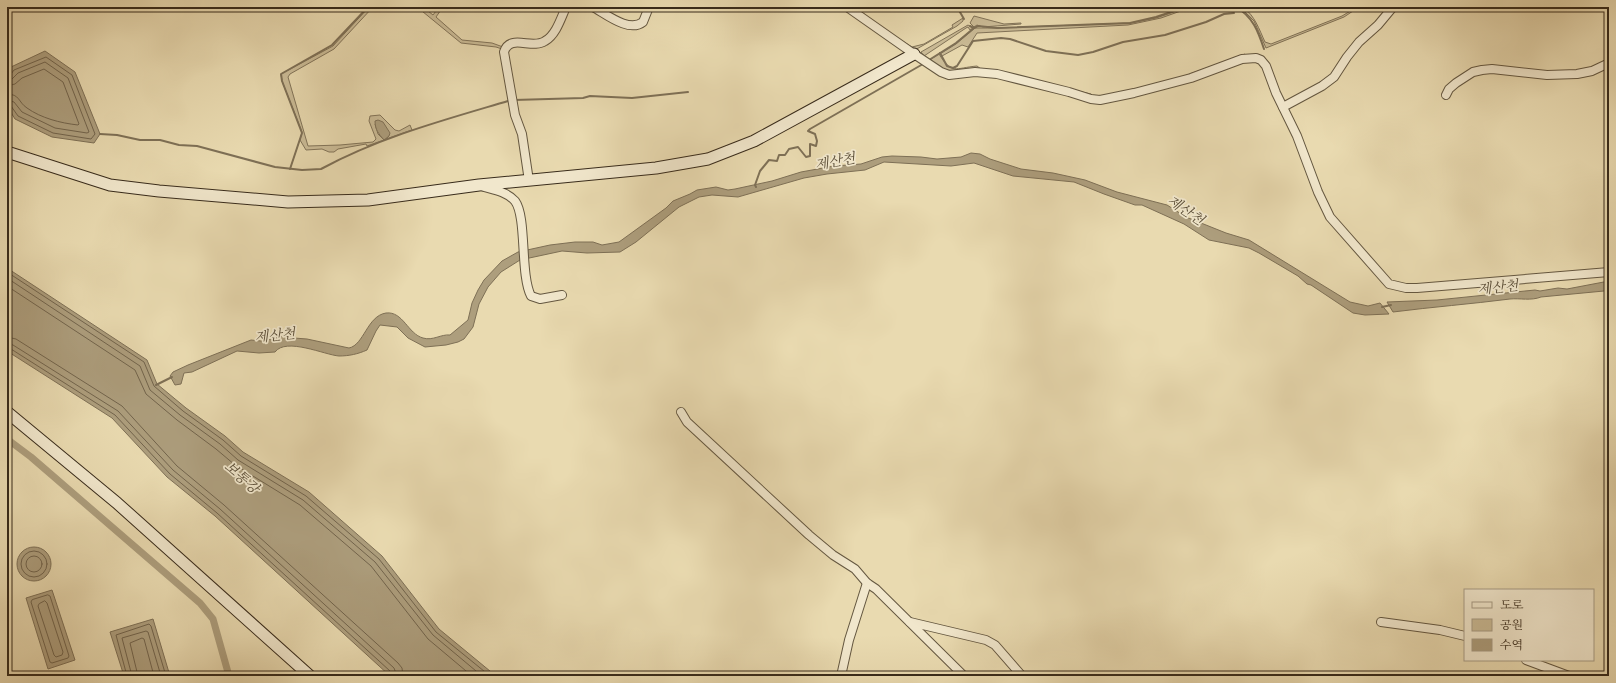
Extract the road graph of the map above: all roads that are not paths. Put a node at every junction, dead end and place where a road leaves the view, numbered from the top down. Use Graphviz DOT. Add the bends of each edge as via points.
graph roads {
  1 [pos="566,7"];
  2 [pos="593,7"];
  3 [pos="648,7"];
  4 [pos="847,7"];
  5 [pos="1393,7"];
  6 [pos="914,54"];
  7 [pos="1609,63"];
  8 [pos="1446,95"];
  9 [pos="1283,107"];
  10 [pos="7,152"];
  11 [pos="529,181"];
  12 [pos="480,185"];
  13 [pos="1609,272"];
  14 [pos="562,295"];
  15 [pos="7,412"];
  16 [pos="681,412"];
  17 [pos="867,583"];
  18 [pos="909,622"];
  19 [pos="1380,622"];
  20 [pos="1464,636"];
  21 [pos="1529,661"];
  22 [pos="310,676"];
  23 [pos="841,676"];
  24 [pos="964,676"];
  25 [pos="1022,676"];
  26 [pos="1569,676"];
  1 -- 11 [label="street" via="553,33 545,42 532,45 511,43 504,52 514,115 522,134"];
  2 -- 3 [label="street" via="635,26 643,22"];
  4 -- 6 [label="street"];
  5 -- 9 [label="street" via="1359,42 1334,77"];
  6 -- 9 [label="street" via="949,75 975,72 997,74 1100,100 1191,78 1242,59 1256,58 1266,66"];
  6 -- 11 [label="street" via="754,141 708,159 656,168"];
  7 -- 8 [label="street" via="1592,71 1577,74 1547,75 1482,70 1472,72 1456,83"];
  9 -- 13 [label="street" via="1330,217 1388,284 1417,288"];
  10 -- 12 [label="street" via="110,185 288,202 368,200"];
  11 -- 12 [label="street"];
  12 -- 14 [label="street" via="505,194 517,204 531,296 540,299"];
  15 -- 22 [label="street" via="117,503"];
  16 -- 17 [label="street" via="687,422 772,502 820,545 855,569"];
  17 -- 18 [label="street"];
  17 -- 23 [label="street"];
  18 -- 24 [label="street"];
  18 -- 25 [label="street" via="986,640 995,646"];
  19 -- 20 [label="street"];
  21 -- 26 [label="street"];
}
